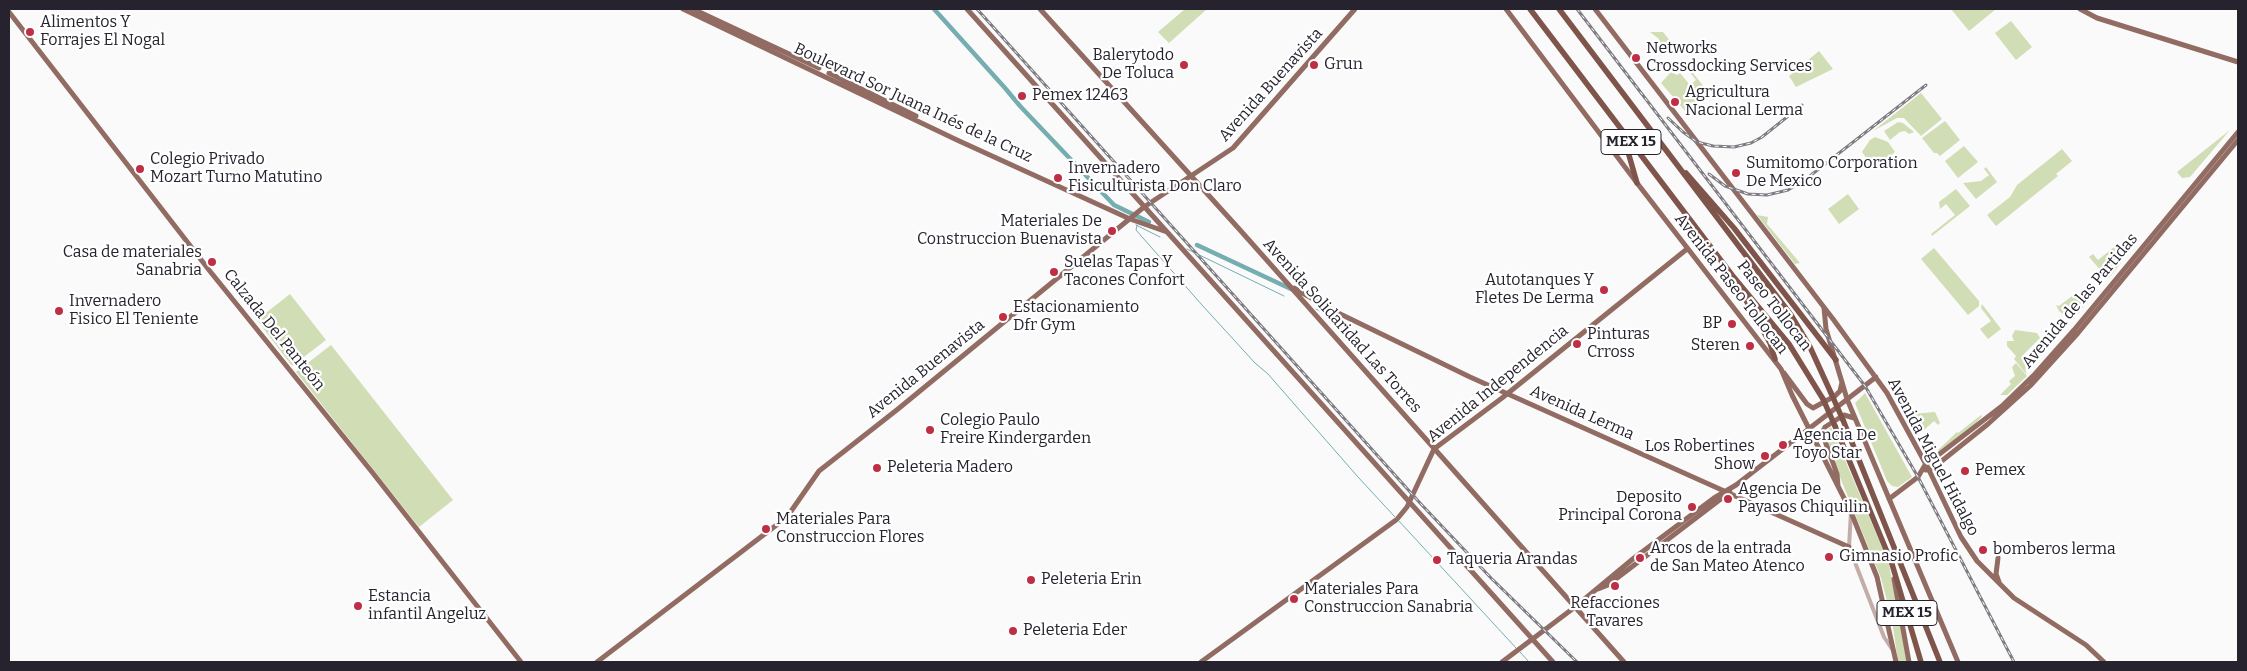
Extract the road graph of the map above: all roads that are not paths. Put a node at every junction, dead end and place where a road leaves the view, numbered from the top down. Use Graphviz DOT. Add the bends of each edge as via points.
graph roads {
  1 [pos="684,9"];
  2 [pos="693,9"];
  3 [pos="968,9"];
  4 [pos="1040,9"];
  5 [pos="1355,9"];
  6 [pos="1506,9"];
  7 [pos="1530,9"];
  8 [pos="1559,9"];
  9 [pos="1595,9"];
  10 [pos="2080,9"];
  11 [pos="9,12"];
  12 [pos="2238,62"];
  13 [pos="1620,129"];
  14 [pos="2238,132"];
  15 [pos="2238,140"];
  16 [pos="1667,154"];
  17 [pos="1191,177"];
  18 [pos="1636,183"];
  19 [pos="1144,207"];
  20 [pos="1133,217"];
  21 [pos="1170,234"];
  22 [pos="1687,249"];
  23 [pos="1732,275"];
  24 [pos="1289,286"];
  25 [pos="1824,308"];
  26 [pos="1775,359"];
  27 [pos="1836,360"];
  28 [pos="1781,369"];
  29 [pos="1876,378"];
  30 [pos="1842,382"];
  31 [pos="1505,395"];
  32 [pos="1847,399"];
  33 [pos="1855,418"];
  34 [pos="1809,429"];
  35 [pos="1434,448"];
  36 [pos="1926,468"];
  37 [pos="1839,489"];
  38 [pos="1726,492"];
  39 [pos="1889,499"];
  40 [pos="1408,502"];
  41 [pos="1851,512"];
  42 [pos="1850,547"];
  43 [pos="1998,558"];
  44 [pos="1892,564"];
  45 [pos="2003,589"];
  46 [pos="1575,607"];
  47 [pos="1533,640"];
  48 [pos="1893,651"];
  49 [pos="521,662"];
  50 [pos="597,662"];
  51 [pos="1200,662"];
  52 [pos="1502,662"];
  53 [pos="1553,662"];
  54 [pos="1624,662"];
  55 [pos="1896,662"];
  56 [pos="1909,662"];
  57 [pos="1921,662"];
  58 [pos="1940,662"];
  59 [pos="1958,662"];
  60 [pos="2104,662"];
  1 -- 20 [label="main road, Boulevard Sor Juana Inés de la Cruz" via="962,142"];
  2 -- 20 [label="main road, Boulevard Sor Juana Inés de la Cruz"];
  3 -- 19 [label="main road"];
  4 -- 17 [label="main road, Avenida Solidaridad Las Torres"];
  5 -- 17 [label="main road, Avenida Buenavista" via="1239,142"];
  6 -- 18 [label="main road, Avenida Paseo Tollocan"];
  7 -- 13 [label="highway, Paseo Tollocan / MEX 15"];
  8 -- 16 [label="highway, Paseo Tollocan / MEX 15"];
  9 -- 25 [label="main road"];
  10 -- 12 [label="main road" via="2097,18"];
  11 -- 49 [label="main road, Calzada Del Panteón" via="209,270"];
  13 -- 18 [label="highway" via="1629,149"];
  13 -- 23 [label="highway, Paseo Tollocan / MEX 15"];
  14 -- 36 [label="main road, Avenida de las Partidas" via="2035,374 2002,406"];
  15 -- 36 [label="main road, Avenida de las Partidas" via="2030,386 2001,413"];
  16 -- 27 [label="highway" via="1734,228"];
  16 -- 58 [label="highway, Paseo Tollocan / MEX 15, bridge" via="1791,315 1810,347 1843,420"];
  17 -- 19 [label="main road, Avenida Buenavista"];
  17 -- 24 [label="main road, Avenida Solidaridad Las Torres"];
  18 -- 22 [label="main road, Avenida Paseo Tollocan"];
  19 -- 20 [label="main road, Avenida Buenavista"];
  19 -- 21 [label="main road"];
  20 -- 21 [label="main road, Boulevard Sor Juana Inés de la Cruz"];
  20 -- 50 [label="main road, Avenida Buenavista" via="819,471 787,517"];
  21 -- 40 [label="main road"];
  22 -- 26 [label="main road, Avenida Paseo Tollocan"];
  22 -- 31 [label="main road, Avenida Independencia"];
  23 -- 26 [label="highway" via="1770,343"];
  23 -- 44 [label="highway, Paseo Tollocan / MEX 15, bridge" via="1788,344 1823,399"];
  24 -- 31 [label="main road, Avenida Lerma"];
  24 -- 35 [label="main road, Avenida Solidaridad Las Torres"];
  25 -- 27 [label="main road" via="1826,329"];
  25 -- 29 [label="main road"];
  26 -- 28 [label="main road, Avenida Paseo Tollocan"];
  27 -- 30 [label="main road"];
  28 -- 30 [label="main road" via="1813,408 1835,396"];
  28 -- 34 [label="main road, Avenida Paseo Tollocan"];
  29 -- 32 [label="main road"];
  29 -- 36 [label="main road, Avenida Miguel Hidalgo" via="1895,407"];
  30 -- 32 [label="main road"];
  31 -- 35 [label="main road, Avenida Independencia"];
  31 -- 38 [label="main road, Avenida Lerma"];
  32 -- 33 [label="main road"];
  32 -- 34 [label="main road"];
  33 -- 37 [label="main road" via="1844,415 1825,427 1822,433"];
  33 -- 39 [label="main road"];
  34 -- 37 [label="main road, Avenida Paseo Tollocan"];
  34 -- 38 [label="main road"];
  35 -- 40 [label="main road, Avenida Independencia"];
  35 -- 46 [label="main road, Avenida Solidaridad Las Torres"];
  36 -- 39 [label="main road, Avenida de las Partidas"];
  36 -- 45 [label="main road, Avenida Miguel Hidalgo" via="1964,543"];
  37 -- 41 [label="main road, Avenida Paseo Tollocan"];
  38 -- 42 [label="main road, Avenida Lerma"];
  38 -- 46 [label="main road" via="1605,581"];
  39 -- 59 [label="main road"];
  40 -- 47 [label="main road"];
  40 -- 51 [label="main road, Avenida Independencia" via="1397,519"];
  41 -- 42 [label="street"];
  41 -- 48 [label="main road, Avenida Paseo Tollocan" via="1882,593"];
  42 -- 48 [label="street" via="1884,637"];
  43 -- 45 [label="main road" via="1996,574"];
  44 -- 56 [label="main road"];
  44 -- 57 [label="highway, Paseo Tollocan / MEX 15"];
  45 -- 60 [label="main road, Avenida Miguel Hidalgo" via="2086,645"];
  46 -- 47 [label="main road"];
  46 -- 54 [label="main road, Avenida Solidaridad Las Torres"];
  47 -- 52 [label="main road"];
  47 -- 53 [label="main road"];
  48 -- 55 [label="main road, Avenida Paseo Tollocan"];
}
